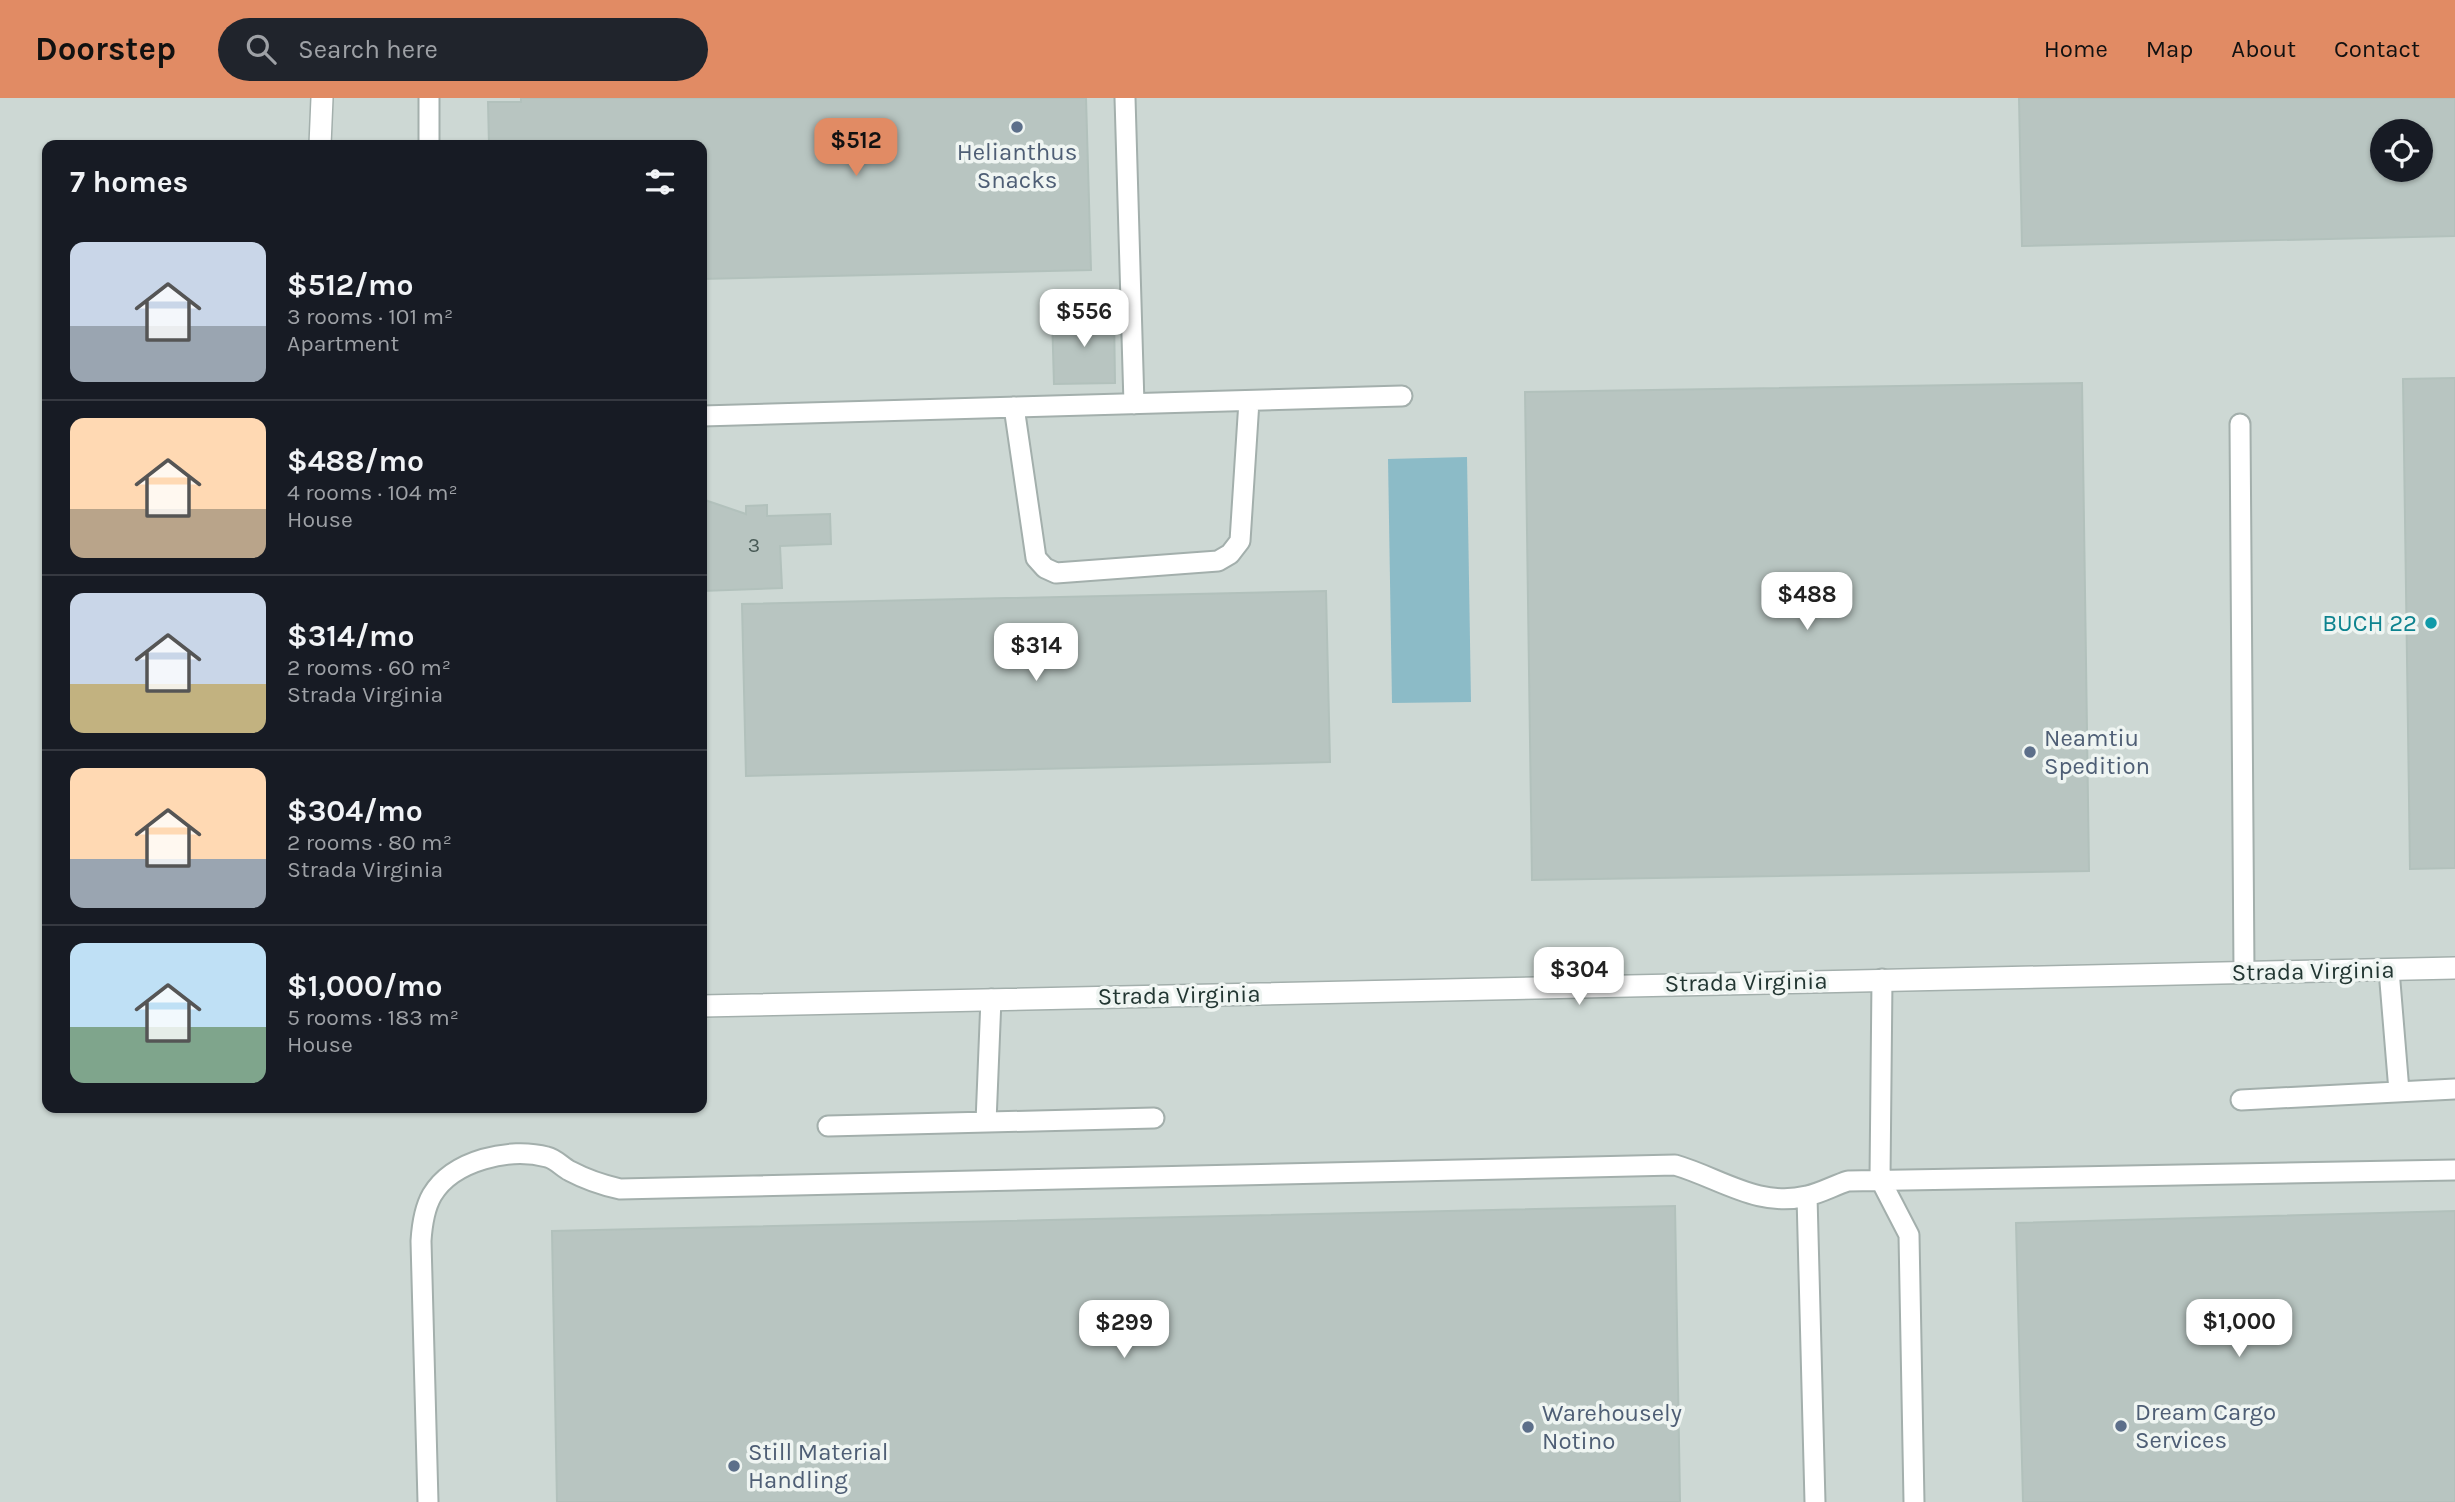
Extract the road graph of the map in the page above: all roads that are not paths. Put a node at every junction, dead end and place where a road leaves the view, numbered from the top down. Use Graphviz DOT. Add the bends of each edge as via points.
graph roads {
  1 [pos="322,98"];
  2 [pos="429,98"];
  3 [pos="1125,98"];
  4 [pos="320,140"];
  5 [pos="429,140"];
  6 [pos="1402,396"];
  7 [pos="1249,401"];
  8 [pos="1134,404"];
  9 [pos="1014,407"];
  10 [pos="707,416"];
  11 [pos="2240,424"];
  12 [pos="2455,968"];
  13 [pos="2389,970"];
  14 [pos="2244,972"];
  15 [pos="1882,979"];
  16 [pos="991,999"];
  17 [pos="707,1006"];
  18 [pos="2455,1089"];
  19 [pos="2399,1091"];
  20 [pos="2241,1100"];
  21 [pos="1154,1118"];
  22 [pos="986,1122"];
  23 [pos="828,1125"];
  24 [pos="2455,1170"];
  25 [pos="1880,1180"];
  26 [pos="1807,1196"];
  27 [pos="428,1502"];
  28 [pos="1815,1502"];
  29 [pos="1914,1502"];
  1 -- 4 [label="street"];
  2 -- 5 [label="lane"];
  3 -- 8 [label="lane"];
  6 -- 7 [label="lane"];
  7 -- 8 [label="lane"];
  7 -- 9 [label="lane" via="1240,541 1230,554 1218,561 1056,573 1036,558"];
  8 -- 9 [label="lane"];
  9 -- 10 [label="lane"];
  11 -- 14 [label="lane"];
  12 -- 13 [label="street, Strada Virginia"];
  13 -- 14 [label="street, Strada Virginia"];
  13 -- 19 [label="lane"];
  14 -- 15 [label="street, Strada Virginia"];
  15 -- 16 [label="street, Strada Virginia"];
  15 -- 25 [label="lane"];
  16 -- 17 [label="street, Strada Virginia"];
  16 -- 22 [label="lane"];
  18 -- 19 [label="lane"];
  19 -- 20 [label="lane"];
  21 -- 22 [label="lane"];
  22 -- 23 [label="lane"];
  24 -- 25 [label="lane"];
  25 -- 26 [label="lane" via="1848,1181"];
  25 -- 29 [label="lane" via="1909,1235"];
  26 -- 27 [label="lane" via="1746,1194 1675,1165 620,1189 593,1183 550,1158 523,1153 490,1156 443,1181 423,1218"];
  26 -- 28 [label="lane"];
}
